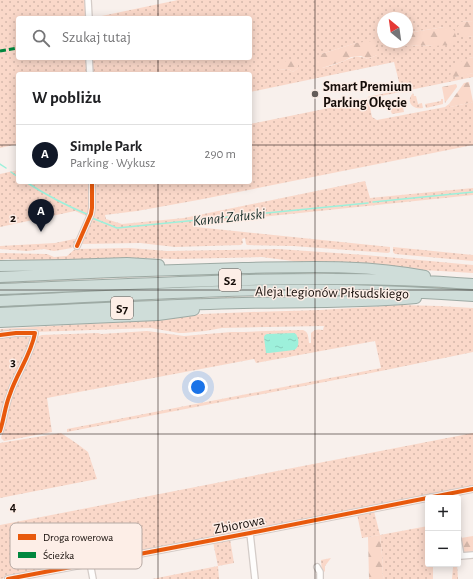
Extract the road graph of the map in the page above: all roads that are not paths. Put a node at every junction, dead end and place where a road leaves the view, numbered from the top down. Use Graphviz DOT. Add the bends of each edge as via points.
graph roads {
  1 [pos="88,0"];
  2 [pos="89,16"];
  3 [pos="90,60"];
  4 [pos="90,72"];
  5 [pos="92,184"];
  6 [pos="77,246"];
  7 [pos="0,266"];
  8 [pos="196,269"];
  9 [pos="0,277"];
  10 [pos="460,283"];
  11 [pos="473,284"];
  12 [pos="0,289"];
  13 [pos="447,294"];
  14 [pos="473,296"];
  15 [pos="0,301"];
  16 [pos="244,303"];
  17 [pos="0,314"];
  18 [pos="0,322"];
  19 [pos="0,335"];
  20 [pos="0,431"];
  21 [pos="473,488"];
  22 [pos="452,495"];
  23 [pos="425,500"];
  24 [pos="250,533"];
  25 [pos="142,553"];
  26 [pos="473,555"];
  27 [pos="461,556"];
  28 [pos="317,567"];
  29 [pos="63,569"];
  30 [pos="91,569"];
  31 [pos="26,577"];
  32 [pos="8,579"];
  33 [pos="93,579"];
  34 [pos="255,579"];
  35 [pos="320,579"];
  1 -- 2 [label="street"];
  3 -- 4 [label="street"];
  5 -- 6 [label="street" via="91,214"];
  7 -- 8 [label="highway" via="127,263"];
  8 -- 9 [label="highway"];
  8 -- 10 [label="highway" via="352,267 410,273"];
  10 -- 11 [label="highway, Aleja Legionów Piłsudskiego / S2"];
  10 -- 12 [label="highway, Aleja Legionów Piłsudskiego / S2" via="298,278"];
  13 -- 14 [label="highway, Aleja Legionów Piłsudskiego / S2"];
  13 -- 15 [label="highway, Aleja Legionów Piłsudskiego / S2" via="345,290 242,291"];
  13 -- 16 [label="highway, S7" via="357,302"];
  16 -- 17 [label="highway, S7"];
  16 -- 18 [label="highway" via="158,315"];
  19 -- 20 [label="street" via="35,333 32,346 9,395"];
  21 -- 22 [label="street, Zbiorowa"];
  23 -- 24 [label="street, Zbiorowa"];
  24 -- 25 [label="street, Zbiorowa"];
  24 -- 34 [label="street"];
  26 -- 27 [label="street"];
  28 -- 35 [label="street"];
  29 -- 31 [label="street, Zbiorowa"];
  30 -- 33 [label="street"];
  31 -- 32 [label="street, Zbiorowa"];
}
